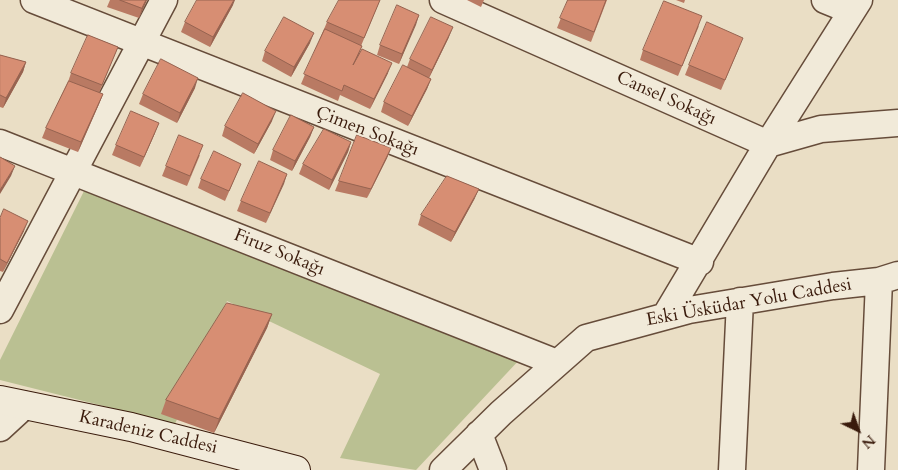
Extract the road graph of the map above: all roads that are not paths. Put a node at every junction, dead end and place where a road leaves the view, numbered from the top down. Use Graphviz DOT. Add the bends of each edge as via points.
graph roads {
  1 [pos="34,0"];
  2 [pos="164,0"];
  3 [pos="442,0"];
  4 [pos="825,0"];
  5 [pos="856,6"];
  6 [pos="141,44"];
  7 [pos="898,123"];
  8 [pos="0,143"];
  9 [pos="768,144"];
  10 [pos="74,172"];
  11 [pos="700,262"];
  12 [pos="888,278"];
  13 [pos="740,301"];
  14 [pos="2,303"];
  15 [pos="666,315"];
  16 [pos="557,363"];
  17 [pos="13,403"];
  18 [pos="0,428"];
  19 [pos="479,434"];
  20 [pos="241,463"];
  21 [pos="296,470"];
  22 [pos="443,470"];
  23 [pos="493,470"];
  24 [pos="732,470"];
  25 [pos="871,470"];
  1 -- 6 [label="street, Çimen Sokağı"];
  2 -- 6 [label="street"];
  3 -- 9 [label="street, Cansel Sokağı"];
  4 -- 5 [label="street"];
  5 -- 9 [label="street"];
  6 -- 10 [label="street"];
  6 -- 11 [label="street, Çimen Sokağı"];
  7 -- 9 [label="street" via="820,129"];
  8 -- 10 [label="street, Firuz Sokağı"];
  9 -- 11 [label="street"];
  10 -- 14 [label="street"];
  10 -- 16 [label="street, Firuz Sokağı"];
  11 -- 15 [label="street"];
  12 -- 13 [label="street, Eski Üsküdar Yolu Caddesi"];
  12 -- 25 [label="street"];
  13 -- 15 [label="street, Eski Üsküdar Yolu Caddesi"];
  13 -- 24 [label="street"];
  15 -- 16 [label="street, Eski Üsküdar Yolu Caddesi" via="586,338"];
  16 -- 19 [label="street, Eski Üsküdar Yolu Caddesi"];
  17 -- 18 [label="street"];
  17 -- 20 [label="street, Karadeniz Caddesi" via="131,427"];
  19 -- 22 [label="street, Eski Üsküdar Yolu Caddesi"];
  19 -- 23 [label="street"];
  20 -- 21 [label="street, Karadeniz Caddesi"];
}
